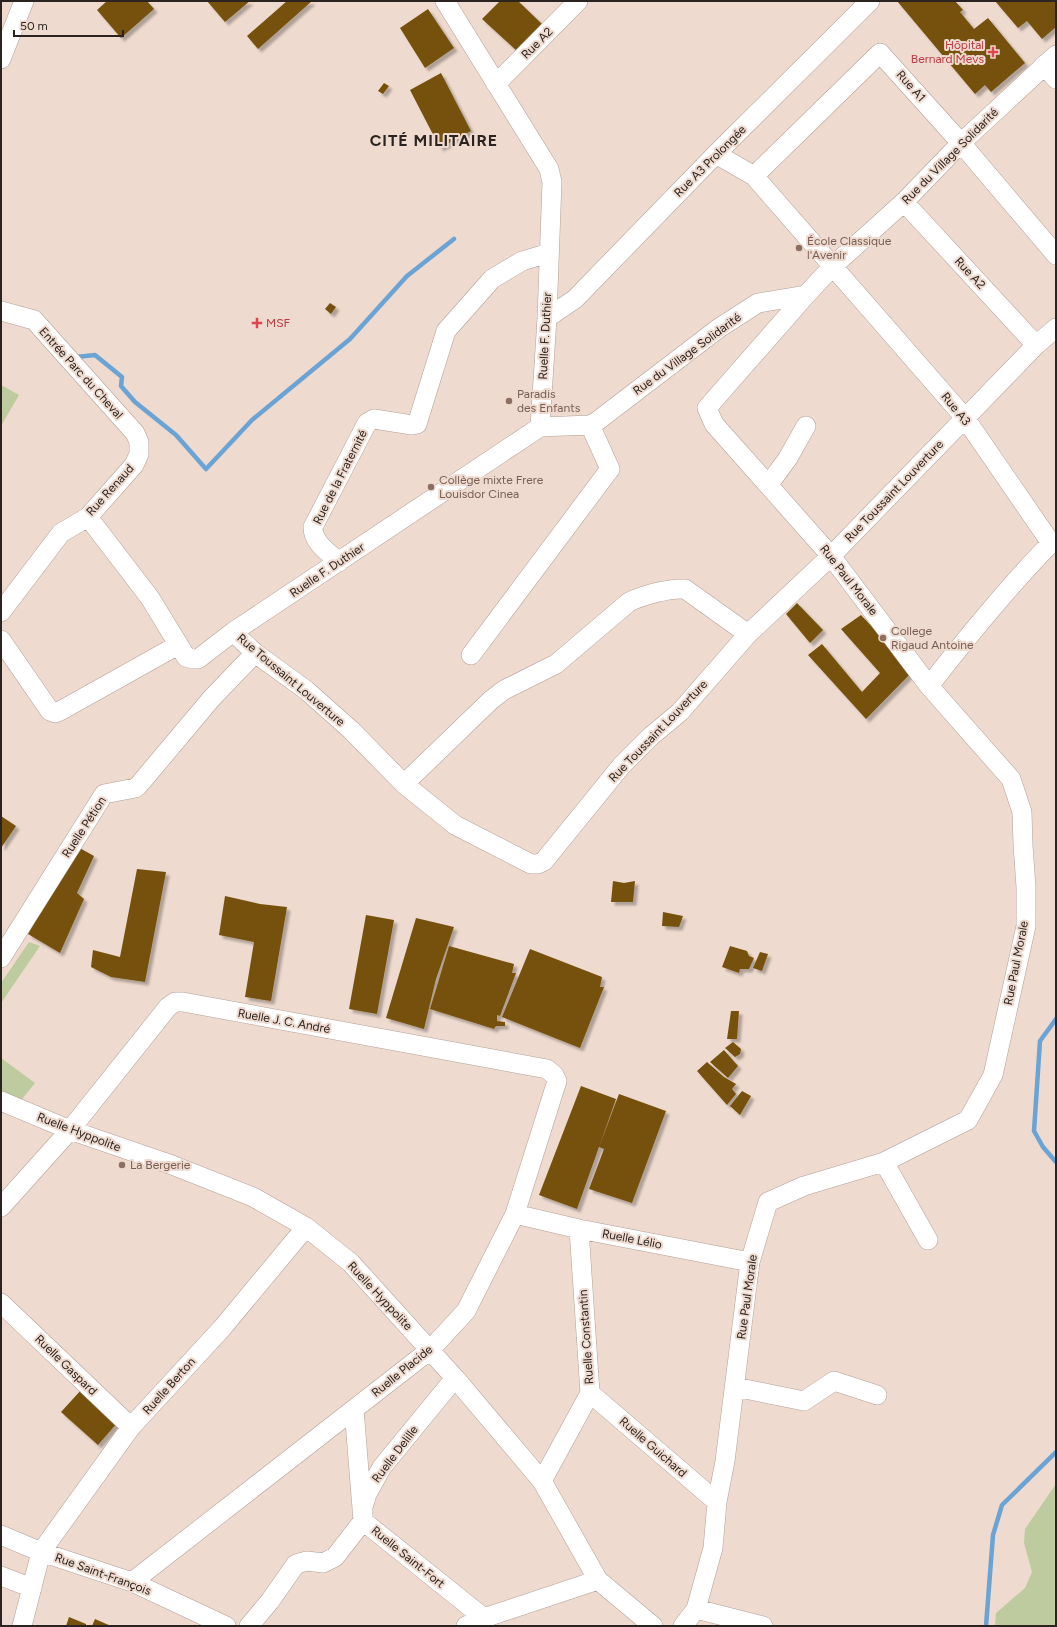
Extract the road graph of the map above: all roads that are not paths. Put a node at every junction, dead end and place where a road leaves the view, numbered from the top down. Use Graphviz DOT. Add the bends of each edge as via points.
graph roads {
  1 [pos="445,1"];
  2 [pos="578,1"];
  3 [pos="870,1"];
  4 [pos="25,2"];
  5 [pos="8,17"];
  6 [pos="1,59"];
  7 [pos="1052,67"];
  8 [pos="496,84"];
  9 [pos="962,143"];
  10 [pos="716,154"];
  11 [pos="754,176"];
  12 [pos="904,202"];
  13 [pos="548,253"];
  14 [pos="1056,255"];
  15 [pos="833,266"];
  16 [pos="806,294"];
  17 [pos="1,311"];
  18 [pos="547,318"];
  19 [pos="1056,328"];
  20 [pos="1036,345"];
  21 [pos="965,418"];
  22 [pos="590,425"];
  23 [pos="806,426"];
  24 [pos="540,427"];
  25 [pos="135,433"];
  26 [pos="769,484"];
  27 [pos="88,517"];
  28 [pos="1054,541"];
  29 [pos="831,556"];
  30 [pos="339,562"];
  31 [pos="1,612"];
  32 [pos="233,632"];
  33 [pos="748,634"];
  34 [pos="1,640"];
  35 [pos="178,644"];
  36 [pos="256,653"];
  37 [pos="472,655"];
  38 [pos="929,686"];
  39 [pos="404,784"];
  40 [pos="1,958"];
  41 [pos="554,1075"];
  42 [pos="1,1101"];
  43 [pos="70,1130"];
  44 [pos="884,1162"];
  45 [pos="1,1207"];
  46 [pos="515,1214"];
  47 [pos="306,1227"];
  48 [pos="579,1229"];
  49 [pos="928,1240"];
  50 [pos="750,1262"];
  51 [pos="1,1303"];
  52 [pos="430,1350"];
  53 [pos="455,1378"];
  54 [pos="735,1387"];
  55 [pos="590,1393"];
  56 [pos="877,1395"];
  57 [pos="354,1409"];
  58 [pos="131,1427"];
  59 [pos="542,1481"];
  60 [pos="717,1502"];
  61 [pos="363,1521"];
  62 [pos="1,1535"];
  63 [pos="41,1552"];
  64 [pos="1,1576"];
  65 [pos="598,1580"];
  66 [pos="132,1582"];
  67 [pos="32,1588"];
  68 [pos="696,1609"];
  69 [pos="484,1618"];
  70 [pos="22,1626"];
  71 [pos="226,1626"];
  72 [pos="249,1626"];
  73 [pos="466,1626"];
  74 [pos="653,1626"];
  75 [pos="682,1626"];
  76 [pos="763,1626"];
  1 -- 8 [label="street, Ruelle F. Duthier"];
  2 -- 8 [label="street, Rue A2"];
  3 -- 10 [label="street, Rue A3 Prolongée"];
  4 -- 5 [label="street"];
  5 -- 6 [label="street"];
  7 -- 9 [label="street, Rue du Village Solidarité"];
  8 -- 13 [label="street, Ruelle F. Duthier" via="549,170 552,182"];
  9 -- 11 [label="street, Rue A1" via="880,52"];
  9 -- 12 [label="street, Rue du Village Solidarité"];
  9 -- 14 [label="street, Rue A1"];
  10 -- 11 [label="street, Rue A3"];
  10 -- 18 [label="street, Rue A3 Prolongée" via="575,299"];
  11 -- 15 [label="street, Rue A3"];
  12 -- 15 [label="street, Rue du Village Solidarité"];
  12 -- 20 [label="street, Rue A2"];
  13 -- 18 [label="street, Ruelle F. Duthier"];
  13 -- 30 [label="street, Rue de la Fraternité" via="522,261 492,279 446,331 417,424 374,419 367,423 313,527 317,541"];
  15 -- 16 [label="street, Rue du Village Solidarité"];
  15 -- 21 [label="street, Rue A3"];
  16 -- 22 [label="street, Rue du Village Solidarité" via="758,303 719,328"];
  16 -- 26 [label="street, Rue Paul Morale" via="707,408 714,424"];
  17 -- 25 [label="street, Entrée Parc du Cheval" via="34,320"];
  18 -- 24 [label="street, Ruelle F. Duthier"];
  19 -- 20 [label="street, Rue Toussaint Louverture"];
  20 -- 21 [label="street, Rue Toussaint Louverture"];
  21 -- 28 [label="street, Rue A3"];
  21 -- 29 [label="street, Rue Toussaint Louverture"];
  22 -- 24 [label="street"];
  22 -- 37 [label="street" via="610,468"];
  23 -- 26 [label="street" via="788,458"];
  24 -- 30 [label="street, Ruelle F. Duthier"];
  25 -- 27 [label="street, Rue Renaud" via="139,442 139,454 134,465"];
  26 -- 29 [label="street, Rue Paul Morale"];
  27 -- 31 [label="street, Rue Renaud" via="61,533"];
  27 -- 35 [label="street, Ruelle F. Duthier" via="150,598"];
  28 -- 38 [label="street, Rue A3" via="988,611"];
  29 -- 33 [label="street, Rue Toussaint Louverture"];
  29 -- 38 [label="street, Rue Paul Morale"];
  30 -- 32 [label="street, Ruelle F. Duthier"];
  32 -- 35 [label="street, Ruelle F. Duthier" via="198,659 186,657"];
  32 -- 36 [label="street, Rue Toussaint Louverture"];
  33 -- 39 [label="street" via="684,589 636,598 556,664 504,690 491,700"];
  33 -- 39 [label="street, Rue Toussaint Louverture" via="680,712 622,765 544,861 538,864 531,864 454,825"];
  34 -- 35 [label="street" via="50,711 55,713"];
  36 -- 39 [label="street, Rue Toussaint Louverture" via="306,690 351,730"];
  36 -- 40 [label="street, Ruelle Pétion" via="211,698 138,786 104,794"];
  38 -- 44 [label="street, Rue Paul Morale" via="1011,779 1022,812 1026,926 992,1075 968,1120"];
  41 -- 43 [label="street, Ruelle J. C. André" via="547,1069 175,1002 168,1007"];
  41 -- 46 [label="street, Ruelle Placide" via="557,1081"];
  42 -- 43 [label="street, Ruelle Hyppolite"];
  43 -- 45 [label="street"];
  43 -- 47 [label="street, Ruelle Hyppolite" via="172,1165 253,1197"];
  44 -- 49 [label="street"];
  44 -- 50 [label="street, Rue Paul Morale" via="804,1186 768,1202"];
  46 -- 48 [label="street, Ruelle Lélio"];
  46 -- 52 [label="street, Ruelle Placide" via="466,1311"];
  47 -- 52 [label="street, Ruelle Hyppolite" via="351,1263"];
  47 -- 58 [label="street, Ruelle Berton" via="223,1327"];
  48 -- 50 [label="street, Ruelle Lélio"];
  48 -- 55 [label="street, Ruelle Constantin"];
  50 -- 54 [label="street, Rue Paul Morale"];
  51 -- 58 [label="street, Ruelle Gaspard"];
  52 -- 53 [label="street, Ruelle Hyppolite"];
  52 -- 57 [label="street, Ruelle Placide"];
  53 -- 59 [label="street, Ruelle Hyppolite"];
  53 -- 61 [label="street, Ruelle Delille" via="382,1467 367,1494 363,1506"];
  54 -- 56 [label="street" via="804,1401 834,1381"];
  54 -- 60 [label="street, Rue Paul Morale"];
  55 -- 59 [label="street, Ruelle Constantin"];
  55 -- 60 [label="street, Ruelle Guichard"];
  57 -- 61 [label="street, Ruelle Saint-Fort"];
  57 -- 66 [label="street, Ruelle Placide"];
  58 -- 63 [label="street, Ruelle Berton"];
  59 -- 65 [label="street, Ruelle Hyppolite"];
  60 -- 68 [label="street, Rue Paul Morale" via="714,1548"];
  61 -- 69 [label="street, Ruelle Saint-Fort"];
  61 -- 72 [label="street" via="335,1557 323,1563 307,1561 296,1564"];
  62 -- 63 [label="street, Rue Saint-François"];
  63 -- 66 [label="street, Rue Saint-François"];
  63 -- 67 [label="street"];
  64 -- 67 [label="street"];
  65 -- 69 [label="street"];
  65 -- 74 [label="street, Ruelle Hyppolite"];
  66 -- 71 [label="street, Rue Saint-François"];
  67 -- 70 [label="street"];
  68 -- 75 [label="street, Rue Paul Morale"];
  68 -- 76 [label="street"];
  69 -- 73 [label="street"];
}
